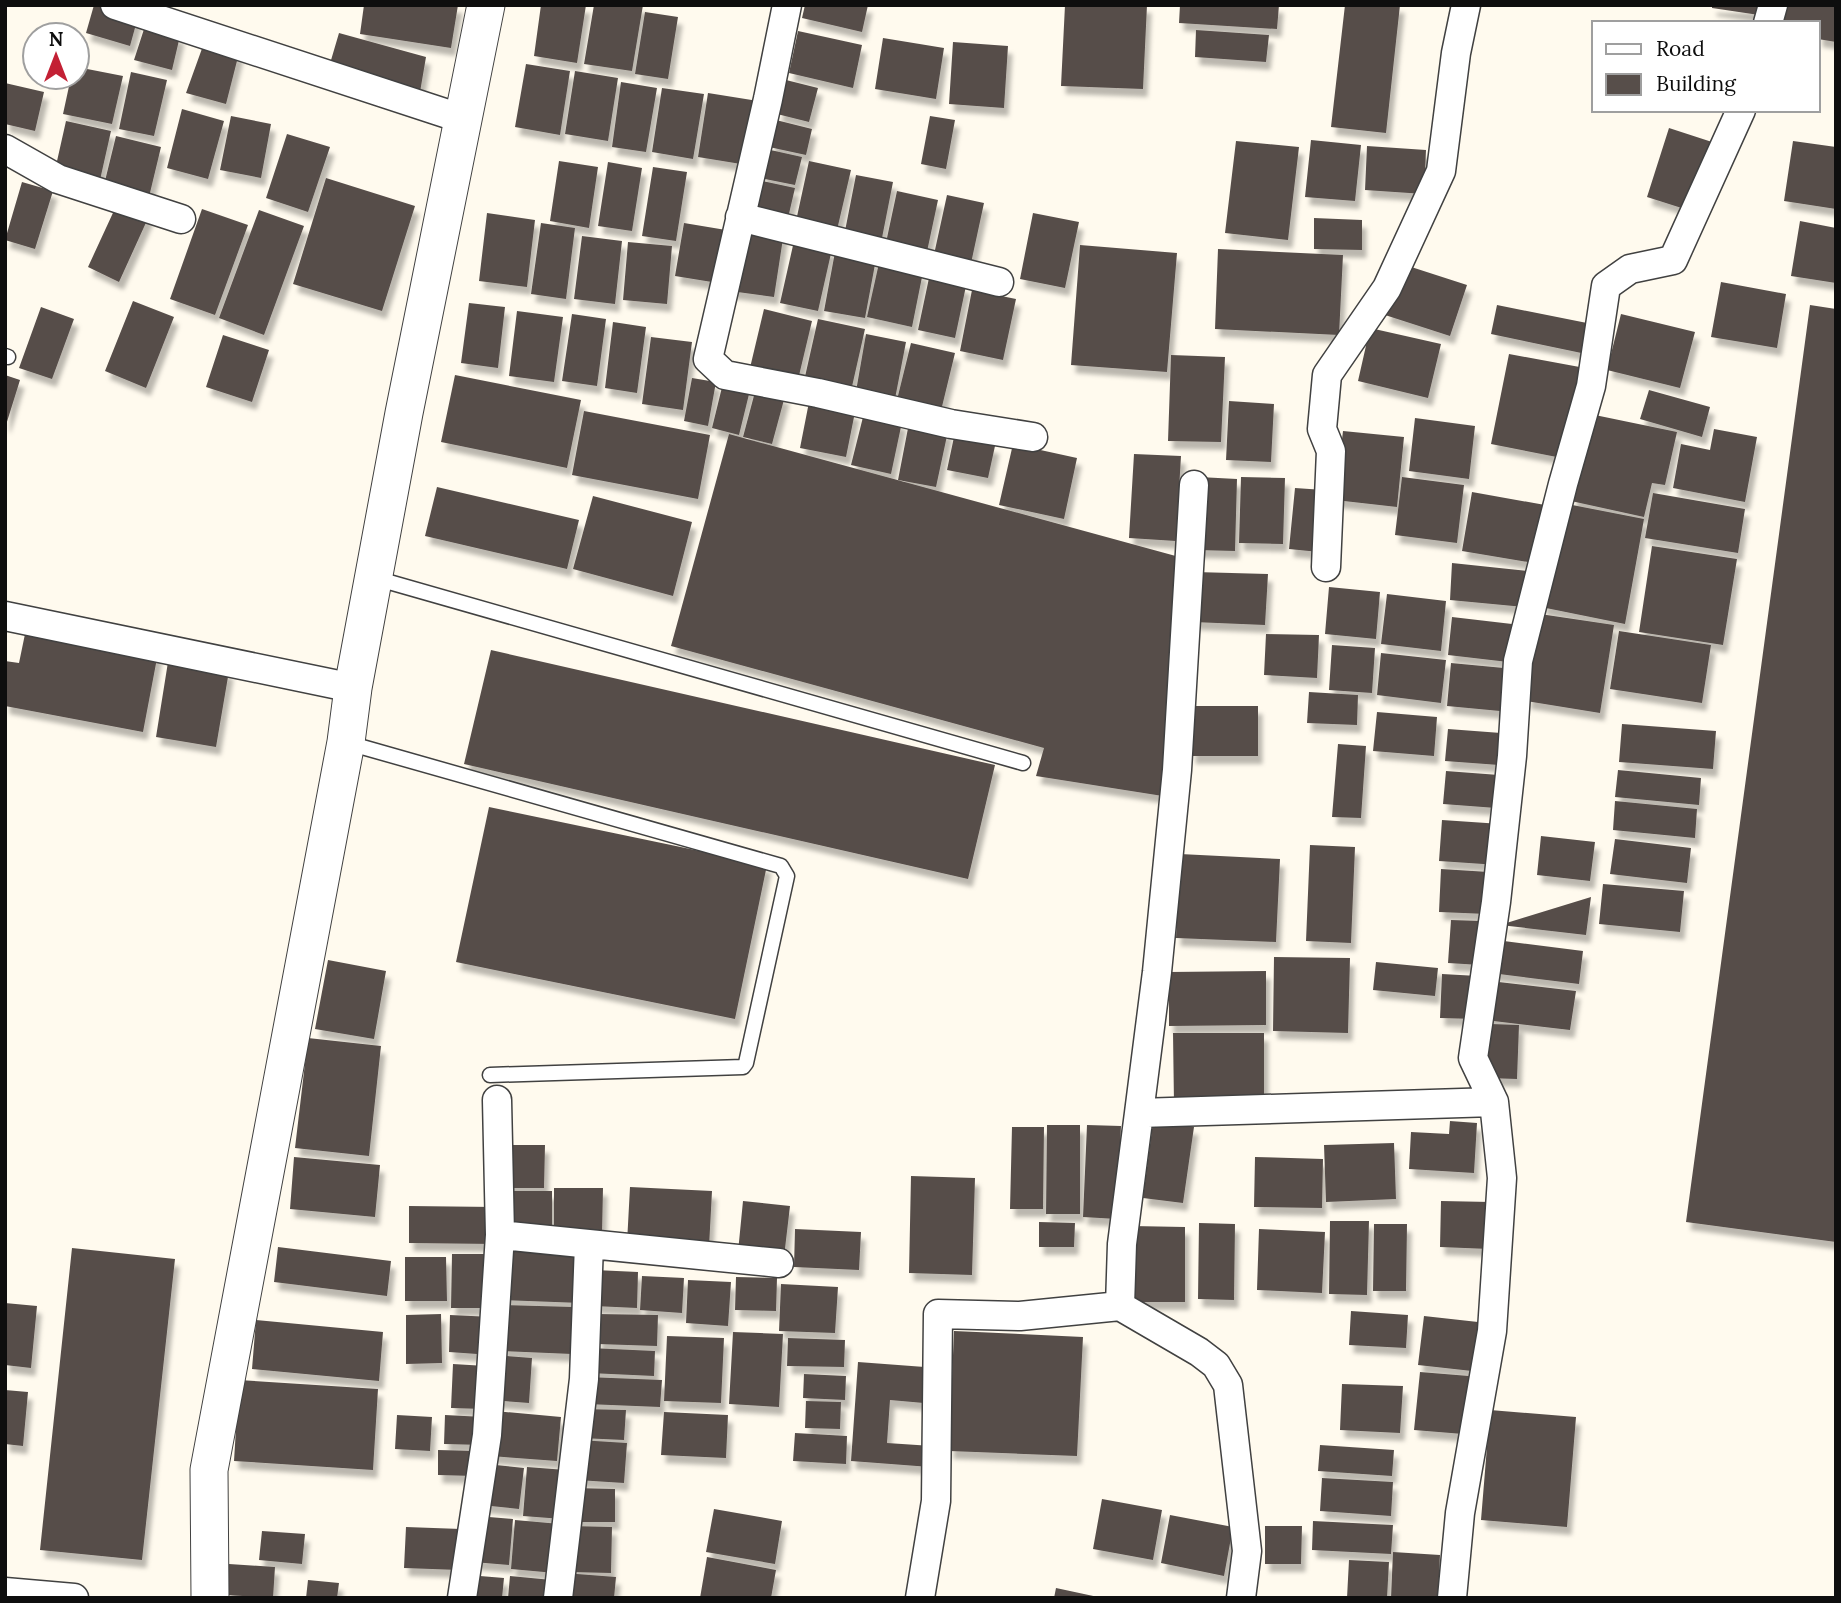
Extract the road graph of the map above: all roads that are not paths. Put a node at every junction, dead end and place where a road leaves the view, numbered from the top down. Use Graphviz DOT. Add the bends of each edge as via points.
graph roads {
  1 [pos="115,5"];
  2 [pos="486,5"];
  3 [pos="787,5"];
  4 [pos="1466,5"];
  5 [pos="1740,112"];
  6 [pos="463,119"];
  7 [pos="5,149"];
  8 [pos="740,217"];
  9 [pos="181,219"];
  10 [pos="999,282"];
  11 [pos="1034,438"];
  12 [pos="1194,485"];
  13 [pos="1326,567"];
  14 [pos="374,578"];
  15 [pos="5,616"];
  16 [pos="353,688"];
  17 [pos="346,743"];
  18 [pos="1023,763"];
  19 [pos="493,1088"];
  20 [pos="1494,1102"];
  21 [pos="1139,1113"];
  22 [pos="500,1235"];
  23 [pos="589,1244"];
  24 [pos="779,1263"];
  25 [pos="1120,1306"];
  26 [pos="5,1592"];
  27 [pos="74,1598"];
  28 [pos="211,1598"];
  29 [pos="462,1598"];
  30 [pos="558,1598"];
  31 [pos="920,1598"];
  32 [pos="1241,1598"];
  33 [pos="1452,1598"];
  1 -- 6 [label="street"];
  2 -- 6 [label="street"];
  3 -- 8 [label="street"];
  4 -- 13 [label="street" via="1441,171 1387,288 1327,374 1322,429 1331,450"];
  5 -- 20 [label="street" via="1673,260 1630,269 1606,286 1591,386 1518,661 1496,902 1473,1058"];
  6 -- 14 [label="street"];
  7 -- 9 [label="street" via="58,179"];
  8 -- 10 [label="street"];
  8 -- 11 [label="street" via="708,359 725,374"];
  12 -- 21 [label="street" via="1177,770"];
  14 -- 16 [label="street"];
  14 -- 18 [label="lane"];
  15 -- 16 [label="street"];
  16 -- 17 [label="street"];
  17 -- 19 [label="lane" via="785,870 743,1067"];
  17 -- 28 [label="street" via="209,1469"];
  19 -- 22 [label="street"];
  20 -- 21 [label="street"];
  20 -- 33 [label="street" via="1502,1178 1492,1331 1460,1513"];
  21 -- 25 [label="street" via="1122,1244"];
  22 -- 23 [label="street"];
  22 -- 29 [label="street" via="487,1435"];
  23 -- 24 [label="street"];
  23 -- 30 [label="street" via="584,1379"];
  25 -- 31 [label="street" via="1020,1316 938,1314 936,1501"];
  25 -- 32 [label="street" via="1216,1365 1228,1385 1247,1551"];
  26 -- 27 [label="street"];
}
